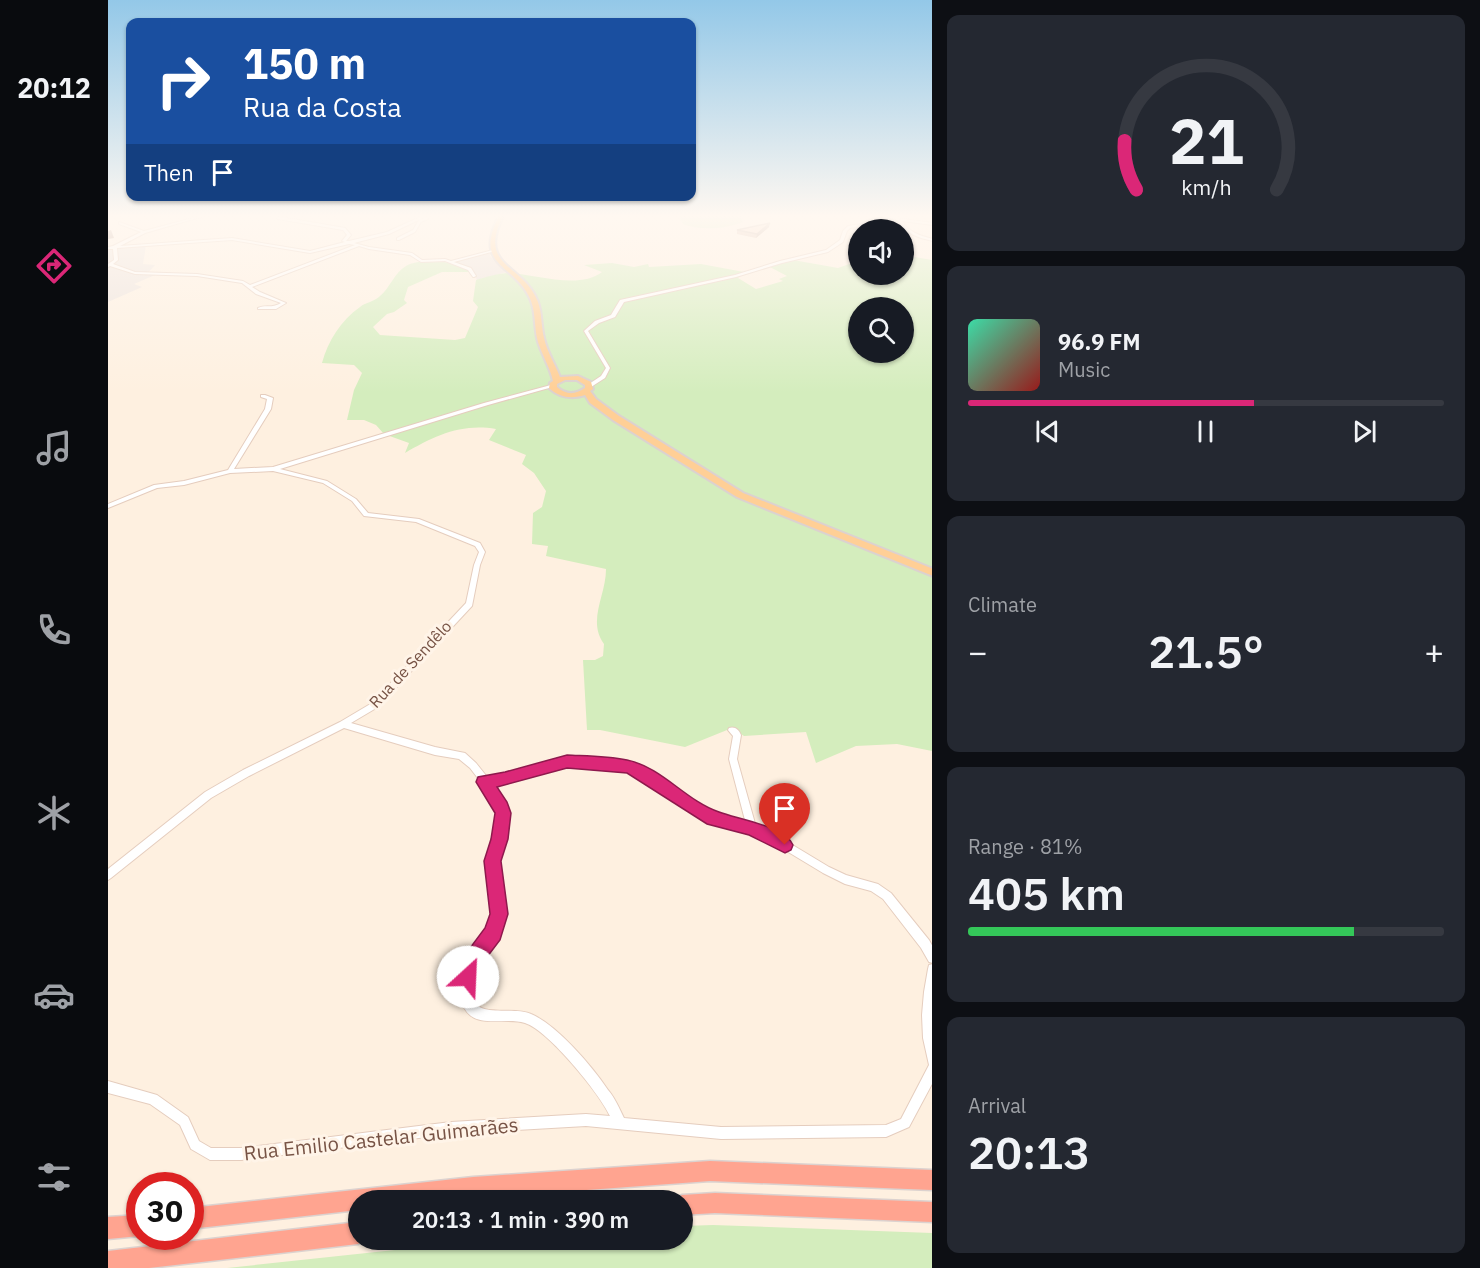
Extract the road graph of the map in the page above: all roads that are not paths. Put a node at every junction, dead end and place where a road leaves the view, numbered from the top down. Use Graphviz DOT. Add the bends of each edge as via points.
graph roads {
  1 [pos="198,275"];
  2 [pos="280,275"];
  3 [pos="513,275"];
  4 [pos="738,275"];
  5 [pos="251,286"];
  6 [pos="260,308"];
  7 [pos="549,361"];
  8 [pos="605,374"];
  9 [pos="578,379"];
  10 [pos="556,386"];
  11 [pos="588,389"];
  12 [pos="263,396"];
  13 [pos="573,396"];
  14 [pos="616,418"];
  15 [pos="273,469"];
  16 [pos="230,471"];
  17 [pos="108,506"];
  18 [pos="932,573"];
  19 [pos="344,724"];
  20 [pos="732,729"];
  21 [pos="484,782"];
  22 [pos="752,829"];
  23 [pos="108,875"];
  24 [pos="932,956"];
  25 [pos="932,974"];
  26 [pos="932,1057"];
  27 [pos="932,1071"];
  28 [pos="108,1087"];
  29 [pos="620,1123"];
  30 [pos="932,1180"];
  31 [pos="447,1190"];
  32 [pos="348,1201"];
  33 [pos="693,1204"];
  34 [pos="932,1212"];
  35 [pos="204,1217"];
  36 [pos="126,1226"];
  37 [pos="108,1228"];
  38 [pos="348,1234"];
  39 [pos="108,1262"];
  1 -- 5 [label="street"];
  2 -- 5 [label="street"];
  3 -- 7 [label="main road" via="533,296"];
  4 -- 8 [label="street" via="622,301 613,316 586,331 608,368"];
  5 -- 6 [label="street" via="258,293 284,303 276,308"];
  7 -- 9 [label="main road" via="560,372"];
  7 -- 10 [label="main road"];
  8 -- 9 [label="street"];
  8 -- 11 [label="street"];
  9 -- 10 [label="main road"];
  9 -- 11 [label="main road"];
  10 -- 13 [label="main road"];
  10 -- 15 [label="street"];
  11 -- 13 [label="main road"];
  11 -- 14 [label="main road" via="593,401"];
  12 -- 16 [label="street" via="270,398 268,409"];
  13 -- 14 [label="main road"];
  14 -- 18 [label="main road" via="740,495"];
  15 -- 16 [label="street"];
  15 -- 19 [label="street, Rua de Sendêlo" via="325,482 354,500 366,515 425,522 473,542 482,552 469,604 375,705"];
  16 -- 17 [label="street" via="156,486"];
  19 -- 21 [label="street" via="464,756"];
  19 -- 23 [label="street, Rua de Sendêlo" via="208,795"];
  20 -- 22 [label="street" via="737,735 733,759"];
  21 -- 22 [label="street" via="567,761 627,767 713,818"];
  21 -- 29 [label="street" via="503,813 492,861 499,914 493,933 471,965 465,989 469,1005 483,1014 516,1014 541,1026 609,1101"];
  22 -- 24 [label="street" via="826,870 874,887 887,896"];
  25 -- 26 [label="street" via="926,1007"];
  27 -- 29 [label="street, Rua Emilio Castelar Guimarães" via="906,1123 886,1131 721,1133"];
  28 -- 29 [label="street, Rua Emilio Castelar Guimarães" via="153,1100 184,1121 195,1145 210,1154 241,1154 451,1128 586,1120"];
  30 -- 31 [label="highway" via="710,1171"];
  32 -- 35 [label="highway"];
  33 -- 34 [label="highway"];
  36 -- 37 [label="highway"];
  38 -- 39 [label="highway"];
}
